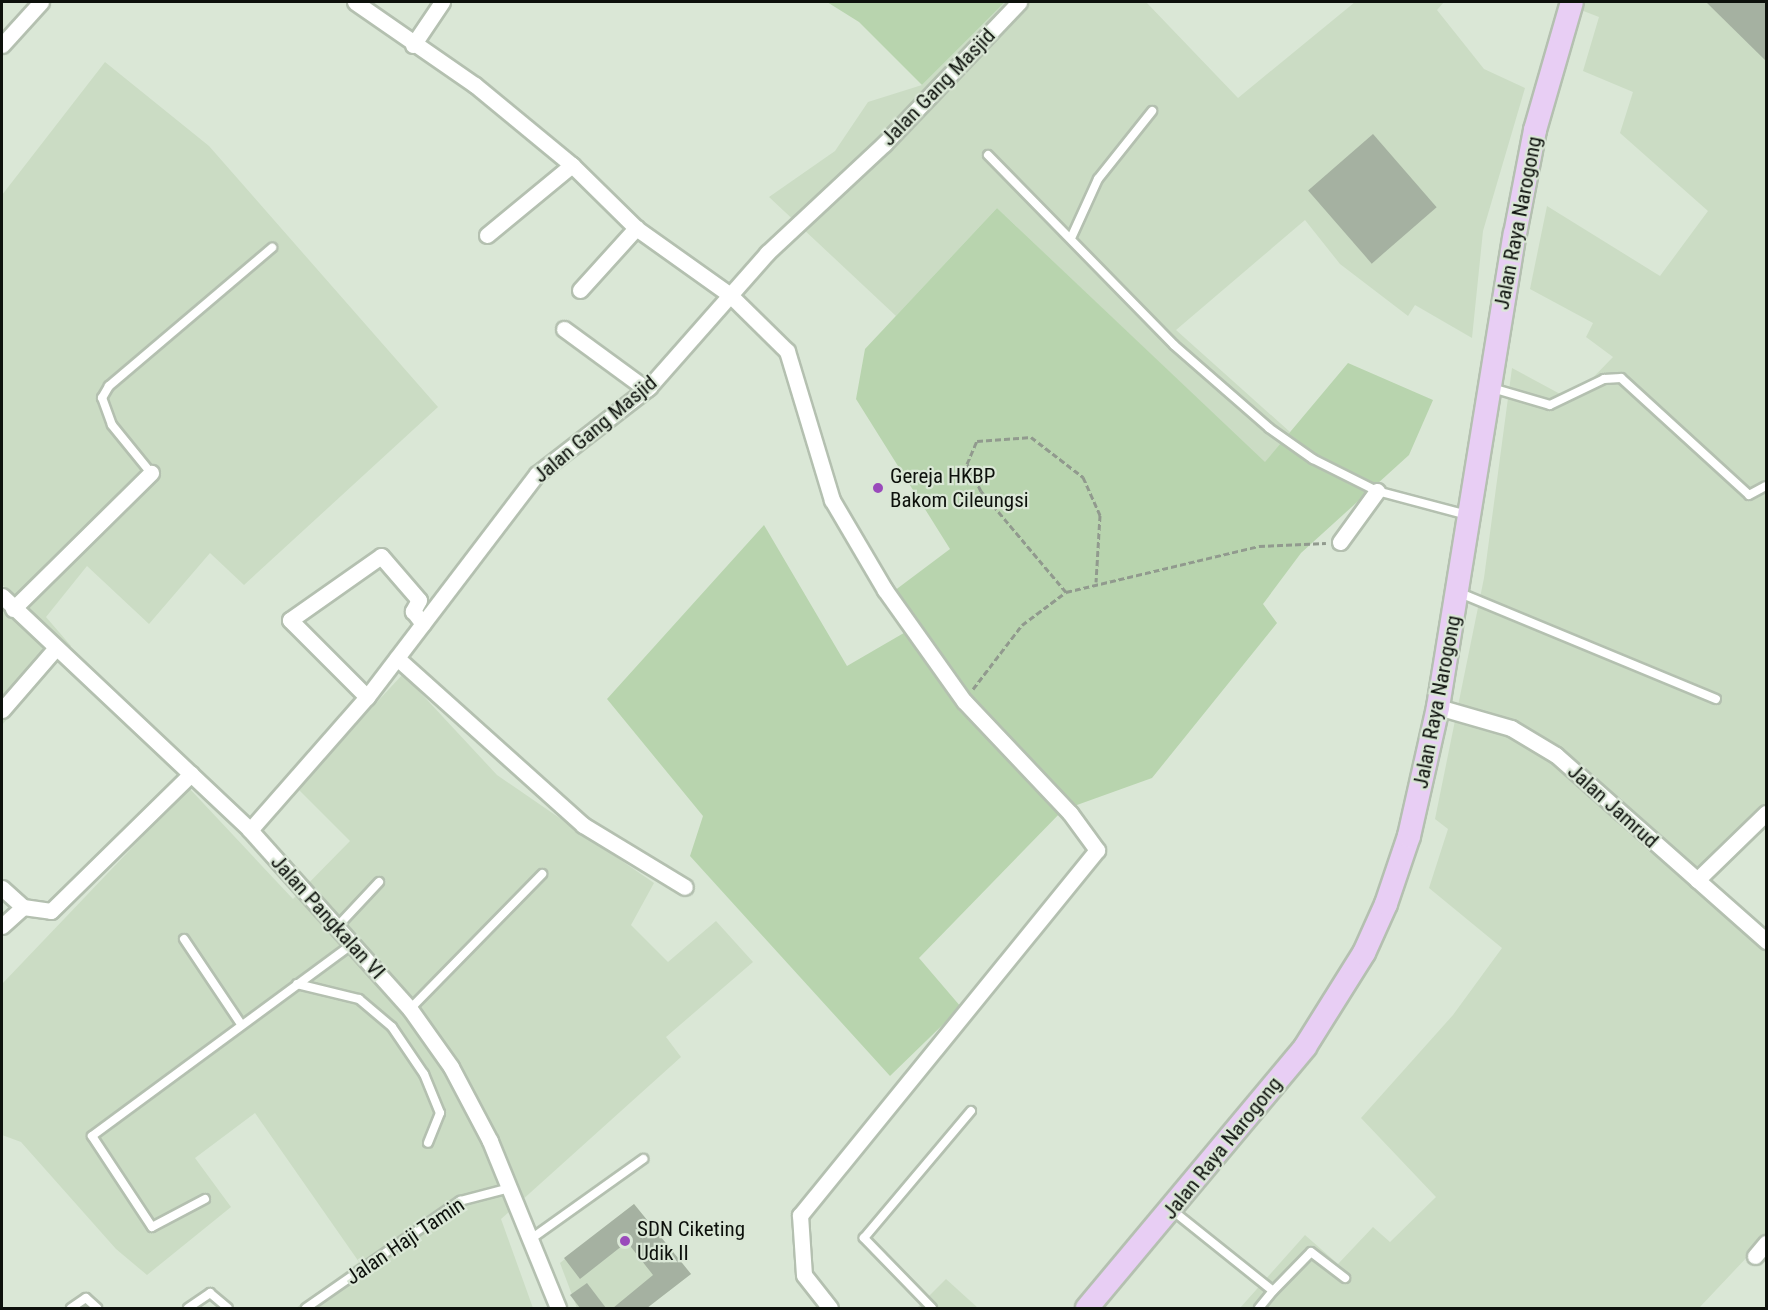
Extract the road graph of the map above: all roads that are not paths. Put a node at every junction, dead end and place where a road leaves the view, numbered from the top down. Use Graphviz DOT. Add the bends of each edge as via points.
graph roads {
  1 [pos="41,2"];
  2 [pos="355,2"];
  3 [pos="442,2"];
  4 [pos="1019,2"];
  5 [pos="1572,2"];
  6 [pos="2,45"];
  7 [pos="413,45"];
  8 [pos="1152,111"];
  9 [pos="988,155"];
  10 [pos="572,165"];
  11 [pos="636,228"];
  12 [pos="488,235"];
  13 [pos="1072,236"];
  14 [pos="272,248"];
  15 [pos="580,290"];
  16 [pos="729,294"];
  17 [pos="564,329"];
  18 [pos="1489,387"];
  19 [pos="646,389"];
  20 [pos="151,473"];
  21 [pos="1767,486"];
  22 [pos="1377,491"];
  23 [pos="1469,516"];
  24 [pos="1340,542"];
  25 [pos="1459,592"];
  26 [pos="2,596"];
  27 [pos="13,609"];
  28 [pos="423,624"];
  29 [pos="54,650"];
  30 [pos="397,658"];
  31 [pos="367,697"];
  32 [pos="1716,699"];
  33 [pos="1438,707"];
  34 [pos="2,710"];
  35 [pos="191,774"];
  36 [pos="1767,813"];
  37 [pos="250,830"];
  38 [pos="542,874"];
  39 [pos="1697,880"];
  40 [pos="379,882"];
  41 [pos="686,887"];
  42 [pos="2,888"];
  43 [pos="23,908"];
  44 [pos="2,926"];
  45 [pos="336,928"];
  46 [pos="184,939"];
  47 [pos="1767,941"];
  48 [pos="352,945"];
  49 [pos="297,984"];
  50 [pos="410,1009"];
  51 [pos="241,1024"];
  52 [pos="971,1111"];
  53 [pos="428,1143"];
  54 [pos="643,1159"];
  55 [pos="510,1188"];
  56 [pos="205,1199"];
  57 [pos="1172,1210"];
  58 [pos="531,1239"];
  59 [pos="1767,1244"];
  60 [pos="1755,1256"];
  61 [pos="1345,1278"];
  62 [pos="1273,1291"];
  63 [pos="71,1308"];
  64 [pos="97,1308"];
  65 [pos="188,1308"];
  66 [pos="228,1308"];
  67 [pos="306,1308"];
  68 [pos="558,1308"];
  69 [pos="830,1308"];
  70 [pos="932,1308"];
  71 [pos="1087,1308"];
  72 [pos="1259,1308"];
  1 -- 6 [label="street"];
  2 -- 7 [label="street"];
  3 -- 7 [label="street"];
  4 -- 16 [label="street, Jalan Gang Masjid" via="884,144"];
  5 -- 18 [label="main road, Jalan Raya Narogong" via="1535,130"];
  7 -- 10 [label="street" via="475,85"];
  8 -- 13 [label="lane" via="1098,179"];
  9 -- 13 [label="lane"];
  10 -- 11 [label="street"];
  10 -- 12 [label="street"];
  11 -- 15 [label="street"];
  11 -- 16 [label="street"];
  13 -- 22 [label="lane" via="1174,345 1269,428 1313,459"];
  14 -- 20 [label="lane" via="109,386 102,398 112,425"];
  16 -- 19 [label="street, Jalan Gang Masjid"];
  16 -- 69 [label="street" via="794,362 804,420 832,501 885,590 964,701 1070,813 1097,850 800,1215 804,1275"];
  17 -- 19 [label="street"];
  18 -- 21 [label="lane" via="1550,405 1604,379 1622,378 1749,495"];
  18 -- 23 [label="main road, Jalan Raya Narogong"];
  19 -- 28 [label="street, Jalan Gang Masjid" via="537,474"];
  20 -- 27 [label="street"];
  22 -- 23 [label="lane"];
  22 -- 24 [label="street"];
  23 -- 25 [label="main road, Jalan Raya Narogong"];
  25 -- 32 [label="lane"];
  25 -- 33 [label="main road, Jalan Raya Narogong"];
  26 -- 27 [label="street, Jalan Pangkalan VI"];
  27 -- 29 [label="street, Jalan Pangkalan VI"];
  28 -- 30 [label="street, Jalan Gang Masjid"];
  28 -- 31 [label="street" via="413,611 419,600 381,556 290,620"];
  29 -- 34 [label="street"];
  29 -- 35 [label="street, Jalan Pangkalan VI"];
  30 -- 31 [label="street, Jalan Gang Masjid"];
  30 -- 41 [label="street" via="583,825"];
  31 -- 37 [label="street, Jalan Gang Masjid"];
  33 -- 39 [label="street, Jalan Jamrud" via="1511,729 1556,755"];
  33 -- 57 [label="main road, Jalan Raya Narogong" via="1409,836 1364,953 1305,1047"];
  35 -- 37 [label="street, Jalan Pangkalan VI"];
  35 -- 43 [label="street" via="51,911"];
  36 -- 39 [label="street"];
  37 -- 45 [label="street, Jalan Pangkalan VI"];
  38 -- 50 [label="lane"];
  39 -- 47 [label="street, Jalan Jamrud"];
  40 -- 45 [label="lane"];
  42 -- 43 [label="street"];
  43 -- 44 [label="street"];
  45 -- 48 [label="street, Jalan Pangkalan VI"];
  46 -- 51 [label="lane"];
  48 -- 49 [label="lane"];
  48 -- 50 [label="street, Jalan Pangkalan VI"];
  49 -- 51 [label="lane"];
  49 -- 53 [label="lane" via="359,999 392,1027 424,1074 440,1113"];
  50 -- 55 [label="street, Jalan Pangkalan VI" via="451,1067"];
  51 -- 56 [label="lane" via="91,1138 152,1227"];
  52 -- 70 [label="lane" via="864,1238"];
  54 -- 58 [label="lane"];
  55 -- 58 [label="street, Jalan Pangkalan VI"];
  55 -- 67 [label="lane, Jalan Haji Tamin" via="460,1201"];
  57 -- 62 [label="lane"];
  57 -- 71 [label="main road, Jalan Raya Narogong"];
  58 -- 68 [label="street, Jalan Pangkalan VI"];
  59 -- 60 [label="street"];
  61 -- 62 [label="lane" via="1311,1252"];
  62 -- 72 [label="lane"];
  63 -- 64 [label="lane" via="86,1298"];
  65 -- 66 [label="lane" via="210,1293"];
}
